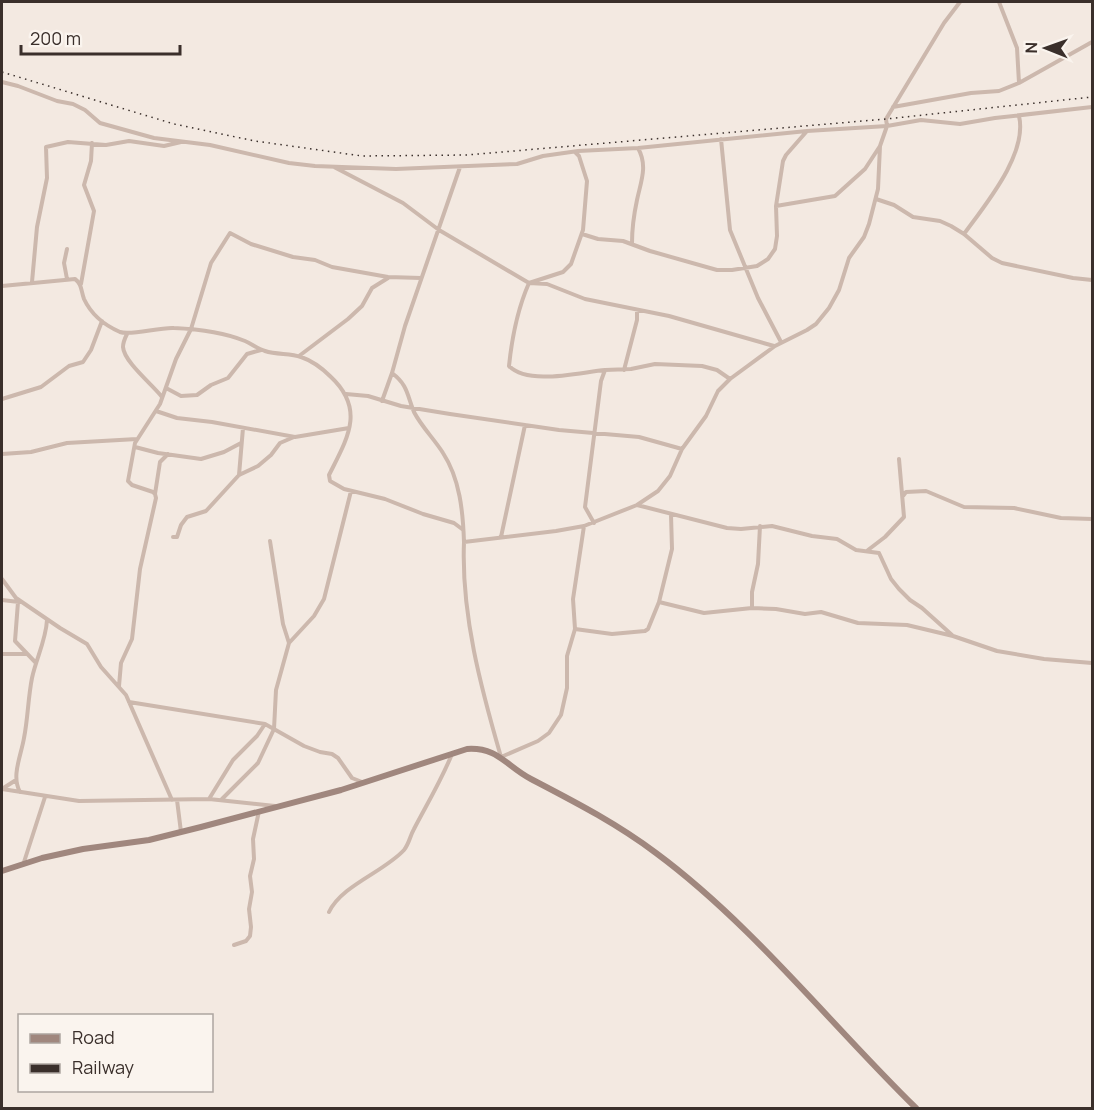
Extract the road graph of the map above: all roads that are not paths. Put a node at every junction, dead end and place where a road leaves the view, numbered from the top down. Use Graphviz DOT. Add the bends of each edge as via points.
graph roads {
  1 [pos="960,2"];
  2 [pos="999,2"];
  3 [pos="1092,42"];
  4 [pos="2,82"];
  5 [pos="1019,83"];
  6 [pos="893,107"];
  7 [pos="1092,107"];
  8 [pos="1019,116"];
  9 [pos="886,126"];
  10 [pos="807,131"];
  11 [pos="721,140"];
  12 [pos="185,141"];
  13 [pos="92,143"];
  14 [pos="880,146"];
  15 [pos="638,148"];
  16 [pos="574,151"];
  17 [pos="333,167"];
  18 [pos="460,167"];
  19 [pos="876,199"];
  20 [pos="776,206"];
  21 [pos="439,230"];
  22 [pos="582,234"];
  23 [pos="964,234"];
  24 [pos="632,244"];
  25 [pos="67,249"];
  26 [pos="747,268"];
  27 [pos="388,277"];
  28 [pos="422,278"];
  29 [pos="67,279"];
  30 [pos="1092,280"];
  31 [pos="32,282"];
  32 [pos="529,282"];
  33 [pos="81,284"];
  34 [pos="2,286"];
  35 [pos="637,310"];
  36 [pos="102,321"];
  37 [pos="191,329"];
  38 [pos="128,334"];
  39 [pos="781,342"];
  40 [pos="775,346"];
  41 [pos="262,350"];
  42 [pos="299,356"];
  43 [pos="605,370"];
  44 [pos="624,370"];
  45 [pos="392,373"];
  46 [pos="730,379"];
  47 [pos="165,388"];
  48 [pos="346,394"];
  49 [pos="163,397"];
  50 [pos="2,399"];
  51 [pos="382,401"];
  52 [pos="413,406"];
  53 [pos="156,411"];
  54 [pos="525,425"];
  55 [pos="243,428"];
  56 [pos="349,428"];
  57 [pos="594,432"];
  58 [pos="295,437"];
  59 [pos="137,439"];
  60 [pos="241,443"];
  61 [pos="135,447"];
  62 [pos="682,449"];
  63 [pos="2,454"];
  64 [pos="169,454"];
  65 [pos="899,459"];
  66 [pos="239,475"];
  67 [pos="351,491"];
  68 [pos="155,494"];
  69 [pos="903,496"];
  70 [pos="638,505"];
  71 [pos="671,515"];
  72 [pos="1092,519"];
  73 [pos="594,523"];
  74 [pos="584,526"];
  75 [pos="760,526"];
  76 [pos="462,529"];
  77 [pos="173,537"];
  78 [pos="501,537"];
  79 [pos="270,541"];
  80 [pos="464,542"];
  81 [pos="868,551"];
  82 [pos="2,579"];
  83 [pos="2,600"];
  84 [pos="18,602"];
  85 [pos="659,602"];
  86 [pos="24,603"];
  87 [pos="752,608"];
  88 [pos="47,620"];
  89 [pos="575,629"];
  90 [pos="953,636"];
  91 [pos="289,643"];
  92 [pos="2,654"];
  93 [pos="27,654"];
  94 [pos="36,663"];
  95 [pos="1092,663"];
  96 [pos="119,686"];
  97 [pos="129,702"];
  98 [pos="265,724"];
  99 [pos="274,729"];
  100 [pos="453,754"];
  101 [pos="501,757"];
  102 [pos="16,779"];
  103 [pos="363,782"];
  104 [pos="2,789"];
  105 [pos="20,793"];
  106 [pos="45,797"];
  107 [pos="209,799"];
  108 [pos="175,800"];
  109 [pos="221,800"];
  110 [pos="287,804"];
  111 [pos="259,810"];
  112 [pos="181,832"];
  113 [pos="24,862"];
  114 [pos="2,871"];
  115 [pos="329,912"];
  116 [pos="234,945"];
  117 [pos="916,1108"];
  1 -- 6 [label="street"];
  2 -- 5 [label="street" via="1017,48"];
  3 -- 5 [label="street"];
  4 -- 12 [label="street" via="73,104 100,123 154,138"];
  5 -- 6 [label="street" via="988,93"];
  6 -- 9 [label="street"];
  7 -- 8 [label="street"];
  8 -- 9 [label="street" via="960,124 921,120"];
  8 -- 23 [label="street" via="1018,140 1008,170"];
  9 -- 10 [label="street"];
  9 -- 14 [label="street"];
  10 -- 11 [label="street"];
  10 -- 20 [label="street" via="783,161"];
  11 -- 15 [label="street"];
  11 -- 26 [label="street" via="728,220"];
  12 -- 13 [label="street" via="164,146 129,141 112,145"];
  12 -- 17 [label="street" via="290,163"];
  13 -- 31 [label="street" via="68,142 46,148 47,178"];
  13 -- 33 [label="street" via="84,185 94,214"];
  14 -- 19 [label="street"];
  14 -- 20 [label="street" via="865,169 836,196"];
  15 -- 16 [label="street"];
  15 -- 24 [label="street" via="644,170"];
  16 -- 18 [label="street" via="517,164"];
  16 -- 22 [label="street" via="586,181"];
  17 -- 18 [label="street"];
  17 -- 21 [label="street" via="412,209"];
  18 -- 21 [label="street"];
  19 -- 23 [label="street" via="914,218 940,221"];
  19 -- 39 [label="street" via="864,237 849,258 829,308 816,324"];
  20 -- 26 [label="street" via="775,249 768,259"];
  21 -- 28 [label="street"];
  21 -- 32 [label="street"];
  22 -- 24 [label="street"];
  22 -- 32 [label="street" via="568,267 555,276"];
  23 -- 30 [label="street" via="1002,263"];
  24 -- 26 [label="street" via="717,270"];
  25 -- 29 [label="street"];
  26 -- 39 [label="street"];
  27 -- 28 [label="street"];
  27 -- 37 [label="street" via="293,257 230,234 211,263"];
  27 -- 42 [label="street" via="372,288 362,306 348,319"];
  28 -- 45 [label="street"];
  29 -- 31 [label="street"];
  29 -- 33 [label="street"];
  31 -- 34 [label="street"];
  32 -- 35 [label="street"];
  32 -- 43 [label="street" via="509,350 510,368 556,377"];
  33 -- 36 [label="street" via="90,309"];
  35 -- 40 [label="street"];
  35 -- 44 [label="street" via="638,320"];
  36 -- 38 [label="street"];
  36 -- 50 [label="street" via="83,362 66,367 41,387"];
  37 -- 38 [label="street" via="165,327"];
  37 -- 41 [label="street" via="235,338"];
  37 -- 47 [label="street"];
  38 -- 49 [label="street" via="124,352"];
  39 -- 40 [label="street"];
  40 -- 46 [label="street"];
  41 -- 42 [label="street"];
  41 -- 47 [label="street" via="247,354 228,378 197,395 181,396"];
  42 -- 48 [label="street" via="321,367"];
  43 -- 44 [label="street"];
  43 -- 57 [label="street"];
  44 -- 46 [label="street" via="656,364 702,366"];
  45 -- 51 [label="street"];
  45 -- 52 [label="street" via="408,390"];
  46 -- 62 [label="street" via="718,391"];
  47 -- 49 [label="street"];
  48 -- 51 [label="street"];
  48 -- 56 [label="street" via="352,415"];
  49 -- 53 [label="street"];
  51 -- 52 [label="street"];
  52 -- 54 [label="street"];
  52 -- 76 [label="street" via="453,470"];
  53 -- 55 [label="street"];
  53 -- 59 [label="street"];
  54 -- 57 [label="street"];
  54 -- 78 [label="street"];
  55 -- 58 [label="street"];
  55 -- 60 [label="street"];
  56 -- 58 [label="street"];
  56 -- 67 [label="street" via="328,475 333,484"];
  57 -- 62 [label="street" via="645,438"];
  57 -- 73 [label="street" via="585,507"];
  58 -- 66 [label="street" via="280,443 258,466"];
  59 -- 61 [label="street"];
  59 -- 63 [label="street" via="67,443 32,452"];
  60 -- 64 [label="street" via="207,458"];
  60 -- 66 [label="street"];
  61 -- 64 [label="street"];
  61 -- 68 [label="street" via="128,481"];
  62 -- 70 [label="street" via="664,484"];
  64 -- 68 [label="street" via="160,462"];
  65 -- 69 [label="street"];
  66 -- 77 [label="street" via="206,511 187,517 177,537"];
  67 -- 76 [label="street" via="454,523"];
  67 -- 91 [label="street" via="324,599"];
  68 -- 96 [label="street" via="140,569 134,630 122,663"];
  69 -- 72 [label="street" via="920,490 964,507 1014,508 1061,518"];
  69 -- 81 [label="street" via="904,517"];
  70 -- 71 [label="street"];
  70 -- 73 [label="street"];
  71 -- 75 [label="street" via="734,529"];
  71 -- 85 [label="street" via="672,549"];
  73 -- 74 [label="street"];
  74 -- 78 [label="street"];
  74 -- 89 [label="street" via="573,599"];
  75 -- 81 [label="street" via="837,539 856,550"];
  75 -- 87 [label="street"];
  76 -- 80 [label="street"];
  78 -- 80 [label="street"];
  79 -- 91 [label="street"];
  80 -- 101 [label="street" via="474,649"];
  81 -- 90 [label="street" via="882,555 899,589"];
  82 -- 86 [label="street" via="11,594"];
  83 -- 84 [label="street"];
  84 -- 86 [label="street"];
  84 -- 93 [label="street" via="15,641"];
  85 -- 87 [label="street" via="704,613"];
  85 -- 89 [label="street" via="645,631 603,634"];
  86 -- 88 [label="street"];
  87 -- 90 [label="street" via="820,612 852,622 897,624"];
  88 -- 94 [label="street"];
  88 -- 96 [label="street" via="87,644"];
  89 -- 101 [label="street" via="567,656 567,688 556,725 538,741"];
  90 -- 95 [label="street" via="997,651"];
  91 -- 99 [label="street" via="276,690"];
  92 -- 93 [label="street"];
  93 -- 94 [label="street"];
  94 -- 102 [label="street"];
  96 -- 97 [label="street"];
  97 -- 98 [label="street"];
  97 -- 108 [label="street"];
  98 -- 99 [label="street"];
  98 -- 107 [label="street" via="233,760"];
  99 -- 103 [label="street" via="304,746 332,754 352,778"];
  99 -- 109 [label="street" via="258,763"];
  100 -- 101 [label="street" via="478,748"];
  100 -- 103 [label="street"];
  100 -- 115 [label="street" via="407,847 339,899"];
  101 -- 117 [label="street" via="525,776 608,820 689,880 729,915"];
  102 -- 104 [label="street"];
  102 -- 105 [label="street"];
  103 -- 110 [label="street"];
  104 -- 105 [label="street"];
  105 -- 106 [label="street"];
  106 -- 108 [label="street" via="79,801"];
  106 -- 113 [label="street"];
  107 -- 108 [label="street"];
  107 -- 109 [label="street"];
  108 -- 112 [label="street"];
  109 -- 110 [label="street"];
  110 -- 111 [label="street"];
  111 -- 112 [label="street"];
  111 -- 116 [label="street" via="250,876 250,932 246,941"];
  112 -- 113 [label="street"];
  113 -- 114 [label="street"];
}
